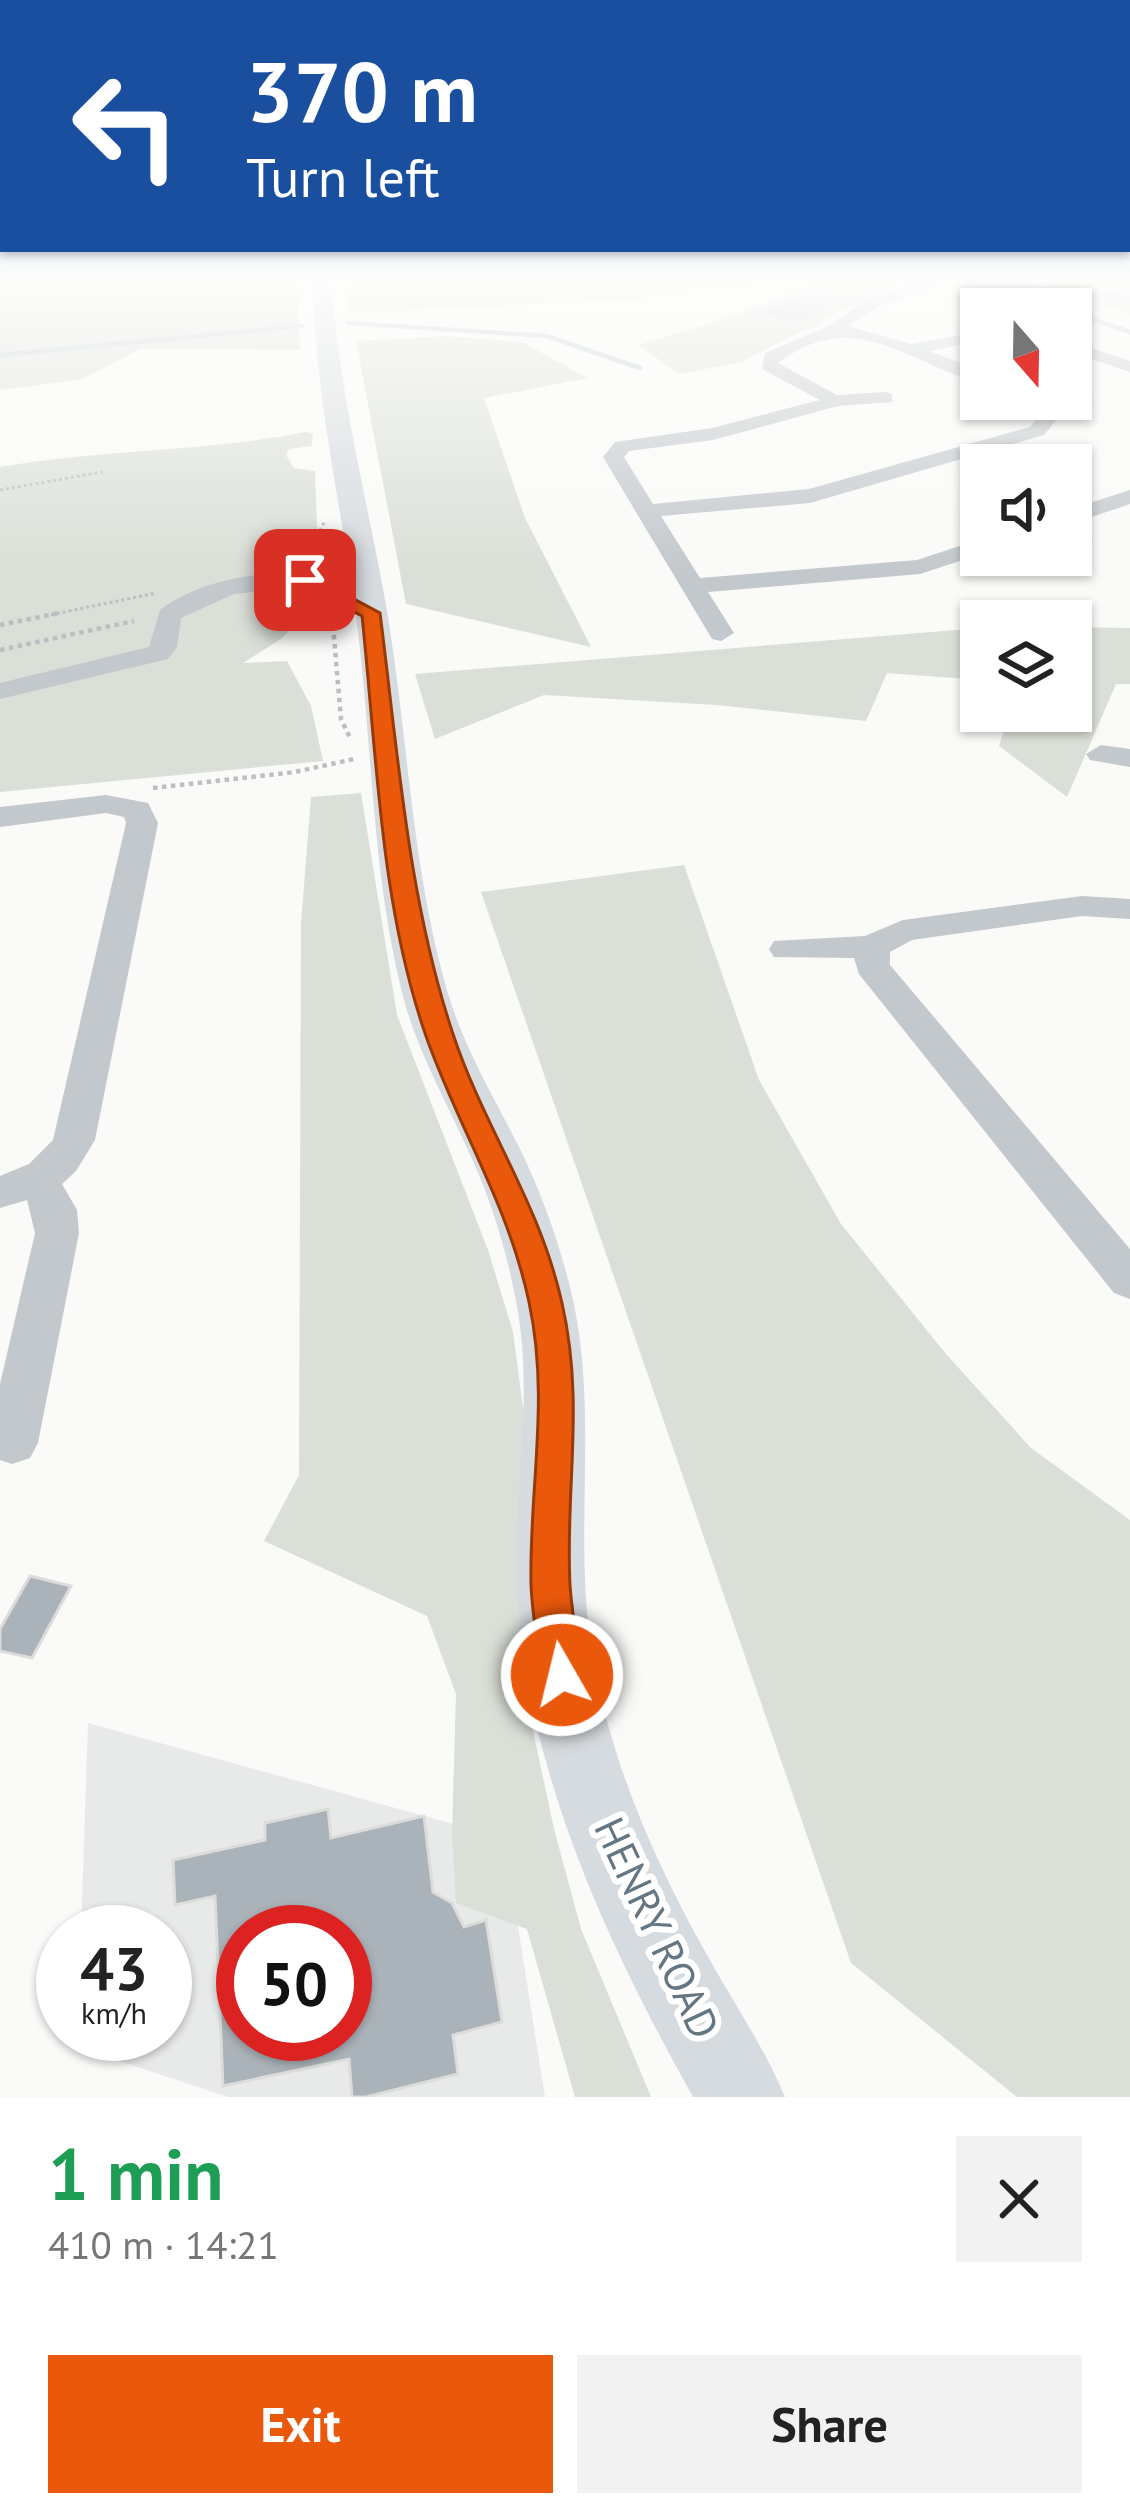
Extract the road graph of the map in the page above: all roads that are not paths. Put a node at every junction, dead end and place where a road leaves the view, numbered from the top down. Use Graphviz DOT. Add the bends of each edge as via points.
graph roads {
  1 [pos="331,377"];
  2 [pos="792,377"];
  3 [pos="884,398"];
  4 [pos="830,401"];
  5 [pos="1046,420"];
  6 [pos="1130,497"];
  7 [pos="1092,510"];
  8 [pos="646,511"];
  9 [pos="960,553"];
  10 [pos="365,581"];
  11 [pos="693,586"];
  12 [pos="297,588"];
  13 [pos="721,632"];
  14 [pos="0,691"];
  15 [pos="0,817"];
  16 [pos="1130,909"];
  17 [pos="872,947"];
  18 [pos="787,949"];
  19 [pos="18,1186"];
  20 [pos="1130,1281"];
  21 [pos="13,1443"];
  22 [pos="741,2097"];
  1 -- 10 [label="main road, HENRY ROAD"];
  2 -- 4 [label="street"];
  3 -- 4 [label="street"];
  4 -- 8 [label="street" via="713,434 622,446 614,457"];
  5 -- 8 [label="street" via="1037,431 810,496"];
  6 -- 7 [label="street"];
  8 -- 11 [label="street"];
  9 -- 11 [label="street" via="920,567"];
  10 -- 12 [label="street"];
  10 -- 12 [label="street"];
  10 -- 22 [label="main road, HENRY ROAD" via="407,913 424,988 524,1221 547,1306 560,1413 550,1584 568,1706 616,1858"];
  11 -- 13 [label="street"];
  12 -- 14 [label="street" via="244,587 176,607 158,653"];
  15 -- 19 [label="street" via="128,806 142,818 74,1140 62,1162"];
  16 -- 17 [label="street" via="1082,906 903,931"];
  17 -- 18 [label="street"];
  17 -- 20 [label="street" via="872,966"];
  19 -- 21 [label="street" via="56,1210 57,1233"];
}
